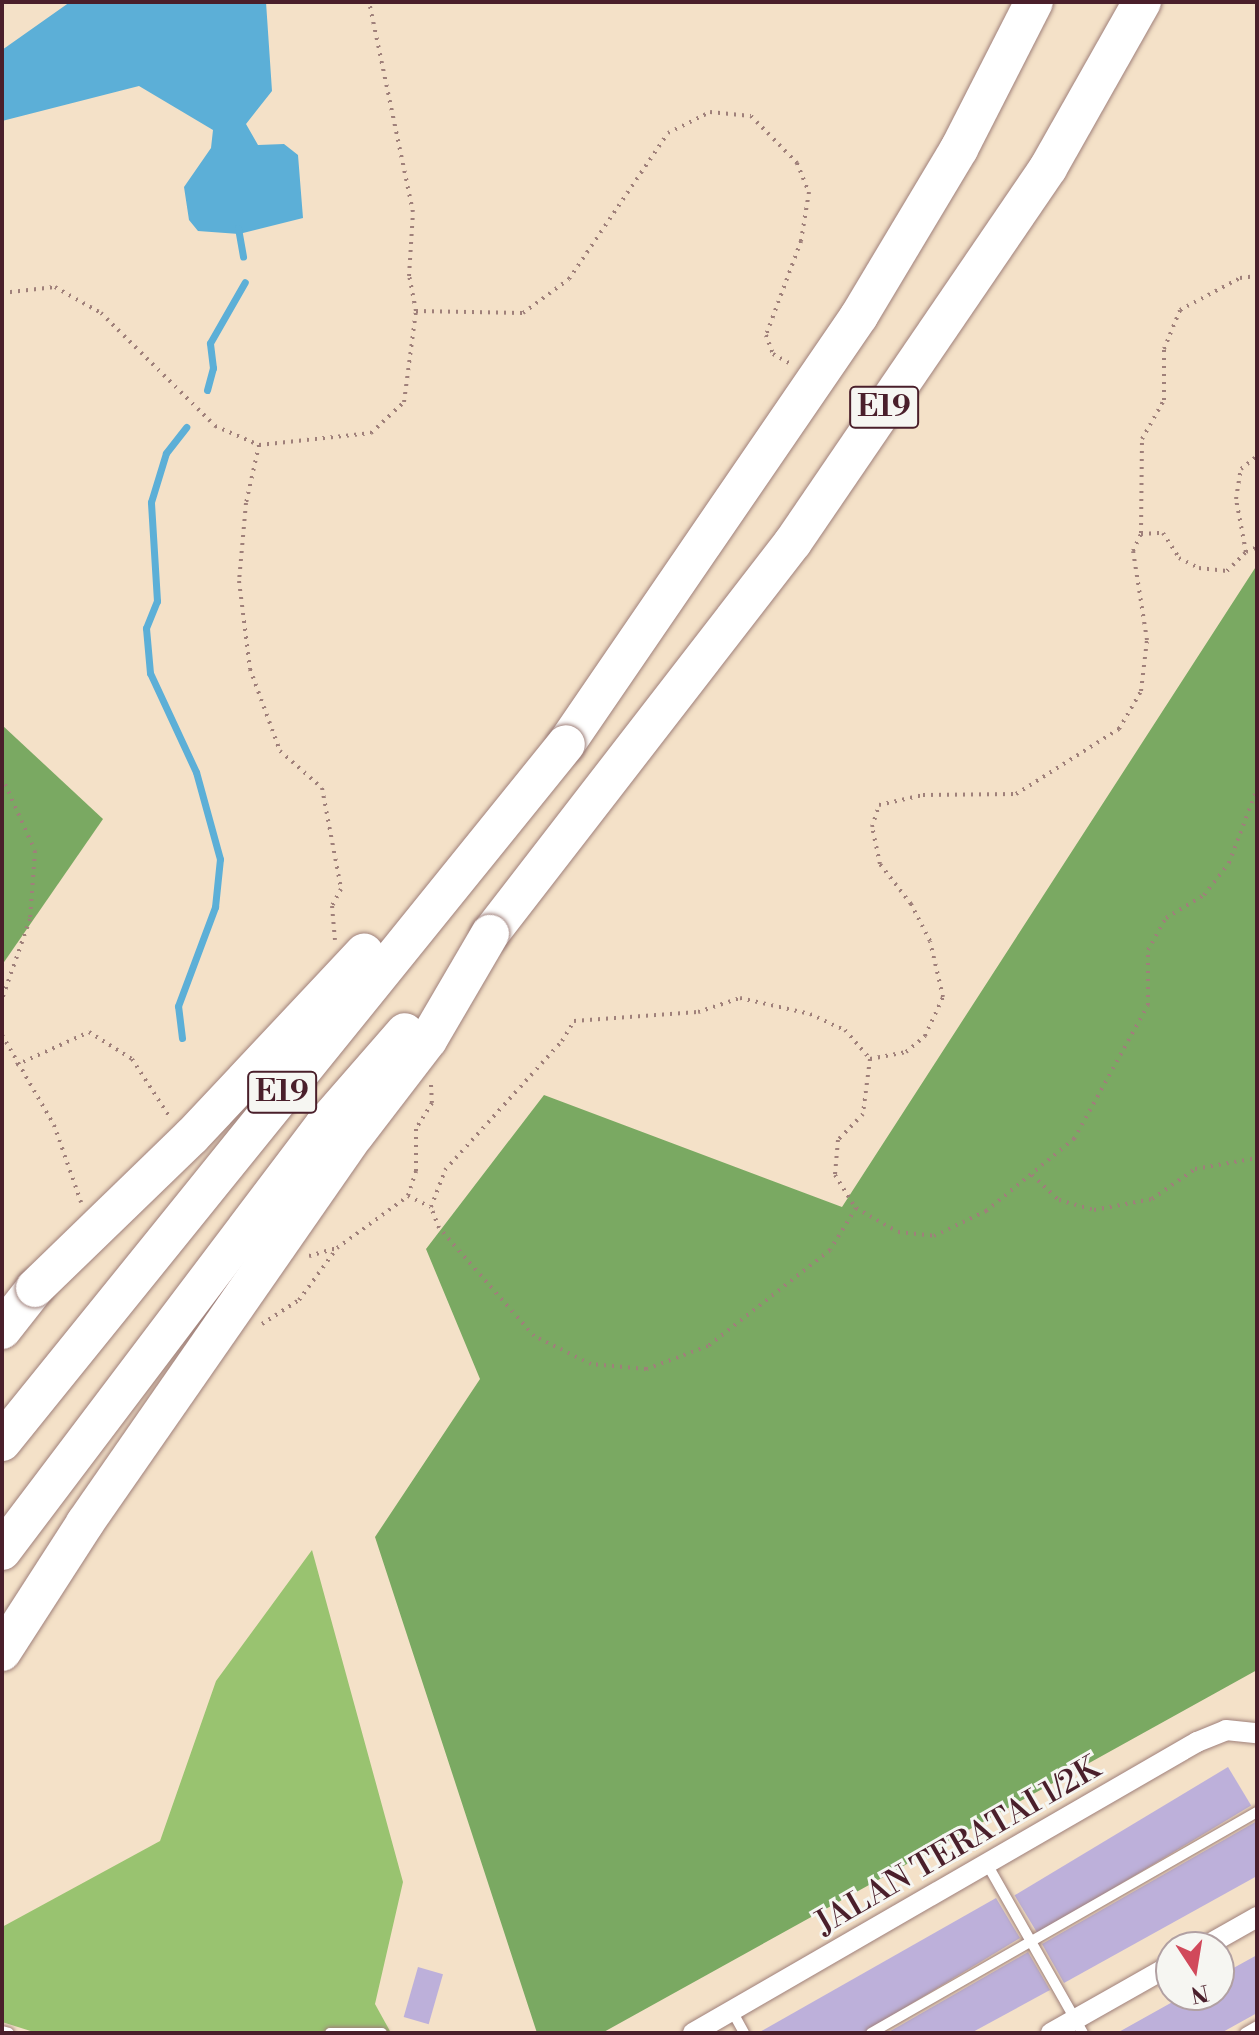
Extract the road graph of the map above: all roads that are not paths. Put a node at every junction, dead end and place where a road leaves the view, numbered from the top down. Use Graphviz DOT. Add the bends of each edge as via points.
graph roads {
  1 [pos="1034,2"];
  2 [pos="1142,2"];
  3 [pos="566,744"];
  4 [pos="490,934"];
  5 [pos="2,1330"];
  6 [pos="2,1442"];
  7 [pos="2,1551"];
  8 [pos="2,1652"];
  9 [pos="1257,1733"];
  10 [pos="1257,1812"];
  11 [pos="987,1864"];
  12 [pos="1257,1917"];
  13 [pos="1232,1931"];
  14 [pos="1031,1941"];
  15 [pos="1155,1976"];
  16 [pos="732,2011"];
  17 [pos="1079,2026"];
  18 [pos="1257,2026"];
  19 [pos="2,2031"];
  20 [pos="9,2033"];
  21 [pos="330,2033"];
  22 [pos="382,2033"];
  23 [pos="693,2033"];
  24 [pos="744,2033"];
  25 [pos="871,2033"];
  26 [pos="1051,2033"];
  27 [pos="1245,2033"];
  1 -- 3 [label="highway, E19" via="959,149 818,379"];
  2 -- 4 [label="highway, E19" via="1048,168 793,542"];
  3 -- 5 [label="highway, bridge" via="191,1137 35,1288"];
  3 -- 6 [label="highway, E19, bridge"];
  4 -- 7 [label="highway, E19, bridge" via="324,1125"];
  4 -- 8 [label="highway, bridge" via="428,1040 130,1458"];
  9 -- 11 [label="street, JALAN TERATAI 1/2K" via="1250,1728 1226,1730 1197,1742"];
  10 -- 14 [label="lane"];
  11 -- 14 [label="lane"];
  11 -- 16 [label="street, JALAN TERATAI 1/2K"];
  12 -- 13 [label="street"];
  14 -- 17 [label="lane"];
  14 -- 25 [label="lane"];
  15 -- 17 [label="street"];
  16 -- 23 [label="street, JALAN TERATAI 1/2K"];
  16 -- 24 [label="lane"];
  17 -- 26 [label="street"];
  18 -- 27 [label="lane"];
  19 -- 20 [label="lane"];
  21 -- 22 [label="lane"];
}
